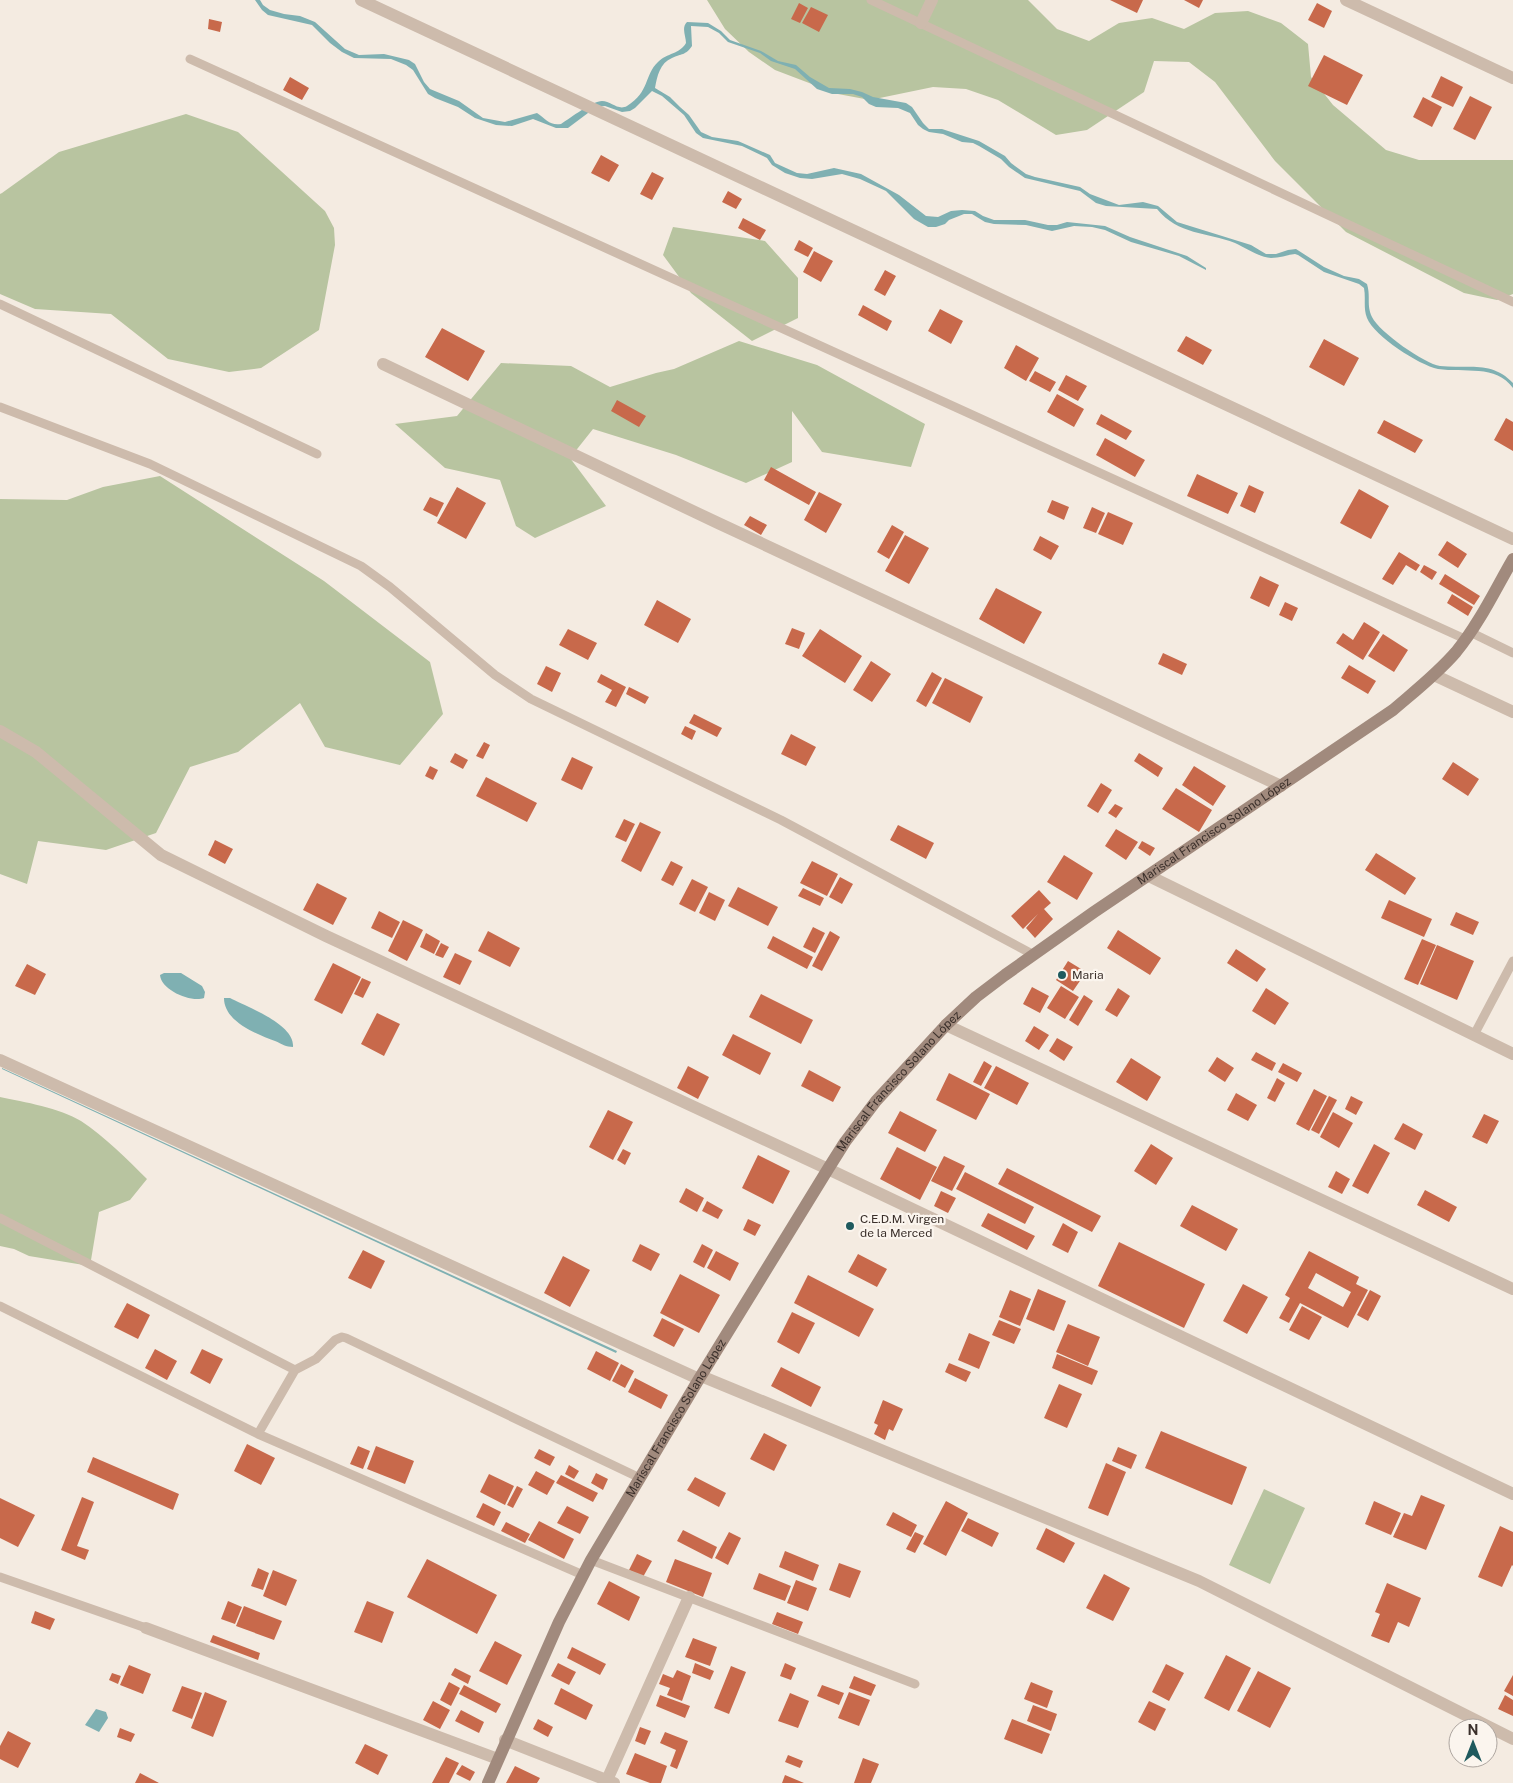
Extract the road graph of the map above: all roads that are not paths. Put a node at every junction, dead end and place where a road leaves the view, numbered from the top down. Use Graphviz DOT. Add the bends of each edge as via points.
graph roads {
  1 [pos="361,0"];
  2 [pos="871,0"];
  3 [pos="932,0"];
  4 [pos="1346,0"];
  5 [pos="921,23"];
  6 [pos="190,59"];
  7 [pos="1513,78"];
  8 [pos="1513,302"];
  9 [pos="0,304"];
  10 [pos="383,364"];
  11 [pos="0,407"];
  12 [pos="317,454"];
  13 [pos="1513,539"];
  14 [pos="1513,559"];
  15 [pos="1468,636"];
  16 [pos="1513,653"];
  17 [pos="1434,675"];
  18 [pos="1513,712"];
  19 [pos="0,731"];
  20 [pos="1281,786"];
  21 [pos="1149,876"];
  22 [pos="1034,955"];
  23 [pos="1513,961"];
  24 [pos="946,1025"];
  25 [pos="1474,1035"];
  26 [pos="1513,1054"];
  27 [pos="0,1060"];
  28 [pos="828,1169"];
  29 [pos="0,1218"];
  30 [pos="1513,1289"];
  31 [pos="0,1306"];
  32 [pos="295,1370"];
  33 [pos="700,1377"];
  34 [pos="258,1434"];
  35 [pos="640,1478"];
  36 [pos="1513,1494"];
  37 [pos="591,1560"];
  38 [pos="583,1575"];
  39 [pos="0,1577"];
  40 [pos="689,1597"];
  41 [pos="146,1628"];
  42 [pos="914,1684"];
  43 [pos="1513,1738"];
  44 [pos="506,1740"];
  45 [pos="498,1759"];
  46 [pos="611,1782"];
  47 [pos="488,1783"];
  1 -- 13 [label="street"];
  2 -- 5 [label="lane"];
  3 -- 5 [label="street"];
  4 -- 7 [label="street"];
  5 -- 8 [label="lane"];
  6 -- 15 [label="lane"];
  9 -- 12 [label="lane"];
  10 -- 20 [label="street"];
  11 -- 22 [label="lane" via="150,464 361,566 531,699 782,820"];
  14 -- 15 [label="main road, Mariscal Francisco Solano López"];
  15 -- 16 [label="lane"];
  15 -- 17 [label="main road, Mariscal Francisco Solano López"];
  17 -- 18 [label="street"];
  17 -- 20 [label="main road, Mariscal Francisco Solano López" via="1393,710"];
  19 -- 28 [label="street" via="36,752 160,855 326,936"];
  20 -- 21 [label="main road, Mariscal Francisco Solano López"];
  21 -- 22 [label="main road, Mariscal Francisco Solano López"];
  21 -- 25 [label="street"];
  22 -- 24 [label="main road, Mariscal Francisco Solano López"];
  23 -- 25 [label="lane"];
  24 -- 28 [label="main road, Mariscal Francisco Solano López" via="876,1101"];
  24 -- 30 [label="street"];
  25 -- 26 [label="street"];
  27 -- 33 [label="street"];
  28 -- 33 [label="main road, Mariscal Francisco Solano López"];
  28 -- 36 [label="street"];
  29 -- 32 [label="lane"];
  31 -- 34 [label="lane"];
  32 -- 34 [label="lane"];
  32 -- 35 [label="lane" via="316,1359 335,1340 346,1338"];
  33 -- 35 [label="main road, Mariscal Francisco Solano López"];
  33 -- 43 [label="street" via="1198,1581"];
  34 -- 38 [label="lane"];
  35 -- 37 [label="main road, Mariscal Francisco Solano López"];
  37 -- 38 [label="main road, Mariscal Francisco Solano López"];
  37 -- 40 [label="lane"];
  38 -- 44 [label="main road, Mariscal Francisco Solano López"];
  39 -- 41 [label="lane"];
  40 -- 42 [label="lane"];
  40 -- 46 [label="street"];
  41 -- 45 [label="street"];
  44 -- 45 [label="main road, Mariscal Francisco Solano López"];
  44 -- 46 [label="street"];
  45 -- 47 [label="main road, Mariscal Francisco Solano López"];
}
